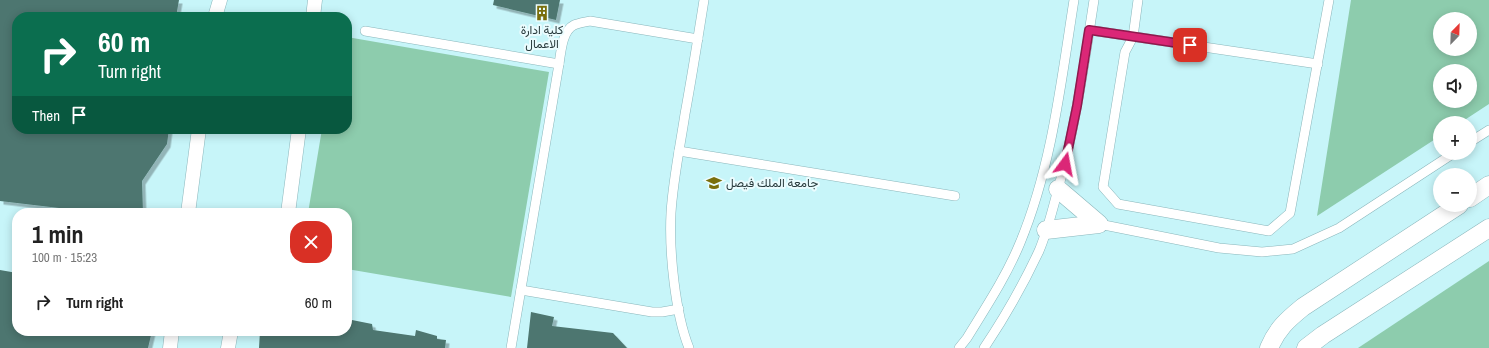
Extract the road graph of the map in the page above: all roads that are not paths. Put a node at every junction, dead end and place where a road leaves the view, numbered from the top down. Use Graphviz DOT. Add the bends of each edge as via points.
graph roads {
  1 [pos="220,0"];
  2 [pos="315,0"];
  3 [pos="704,0"];
  4 [pos="1074,0"];
  5 [pos="1094,0"];
  6 [pos="1138,0"];
  7 [pos="1329,0"];
  8 [pos="216,12"];
  9 [pos="314,12"];
  10 [pos="1089,30"];
  11 [pos="365,31"];
  12 [pos="1133,37"];
  13 [pos="698,39"];
  14 [pos="559,64"];
  15 [pos="1318,64"];
  16 [pos="1489,130"];
  17 [pos="198,134"];
  18 [pos="298,134"];
  19 [pos="1477,138"];
  20 [pos="679,151"];
  21 [pos="1443,160"];
  22 [pos="1489,186"];
  23 [pos="1058,190"];
  24 [pos="1477,194"];
  25 [pos="955,196"];
  26 [pos="189,208"];
  27 [pos="289,208"];
  28 [pos="1448,212"];
  29 [pos="1099,224"];
  30 [pos="1489,228"];
  31 [pos="1046,230"];
  32 [pos="521,290"];
  33 [pos="679,309"];
  34 [pos="171,336"];
  35 [pos="230,336"];
  36 [pos="170,348"];
  37 [pos="228,348"];
  38 [pos="511,348"];
  39 [pos="689,348"];
  40 [pos="959,348"];
  41 [pos="984,348"];
  42 [pos="1269,348"];
  43 [pos="1306,348"];
  1 -- 8 [label="street"];
  2 -- 9 [label="street"];
  3 -- 13 [label="lane"];
  4 -- 40 [label="lane" via="1044,173 1033,207 1005,274"];
  5 -- 10 [label="lane"];
  6 -- 12 [label="lane"];
  7 -- 15 [label="lane"];
  10 -- 12 [label="lane"];
  10 -- 23 [label="lane" via="1076,112"];
  11 -- 14 [label="lane"];
  12 -- 15 [label="lane"];
  12 -- 15 [label="lane" via="1125,52 1103,187 1118,204 1269,231 1290,213"];
  13 -- 14 [label="lane" via="590,21 574,25 567,31"];
  13 -- 20 [label="lane"];
  14 -- 32 [label="lane"];
  16 -- 19 [label="lane"];
  17 -- 26 [label="street"];
  18 -- 27 [label="street"];
  20 -- 25 [label="lane"];
  20 -- 33 [label="lane" via="671,214 672,253"];
  21 -- 29 [label="lane" via="1339,228 1293,249 1262,252 1219,248"];
  22 -- 24 [label="street"];
  23 -- 29 [label="street"];
  23 -- 31 [label="lane"];
  28 -- 42 [label="street" via="1303,307 1284,323"];
  29 -- 31 [label="street"];
  30 -- 43 [label="street"];
  31 -- 41 [label="lane" via="1005,317"];
  32 -- 33 [label="lane" via="652,312"];
  32 -- 38 [label="lane"];
  33 -- 39 [label="lane"];
  34 -- 36 [label="street"];
  35 -- 37 [label="street"];
}
